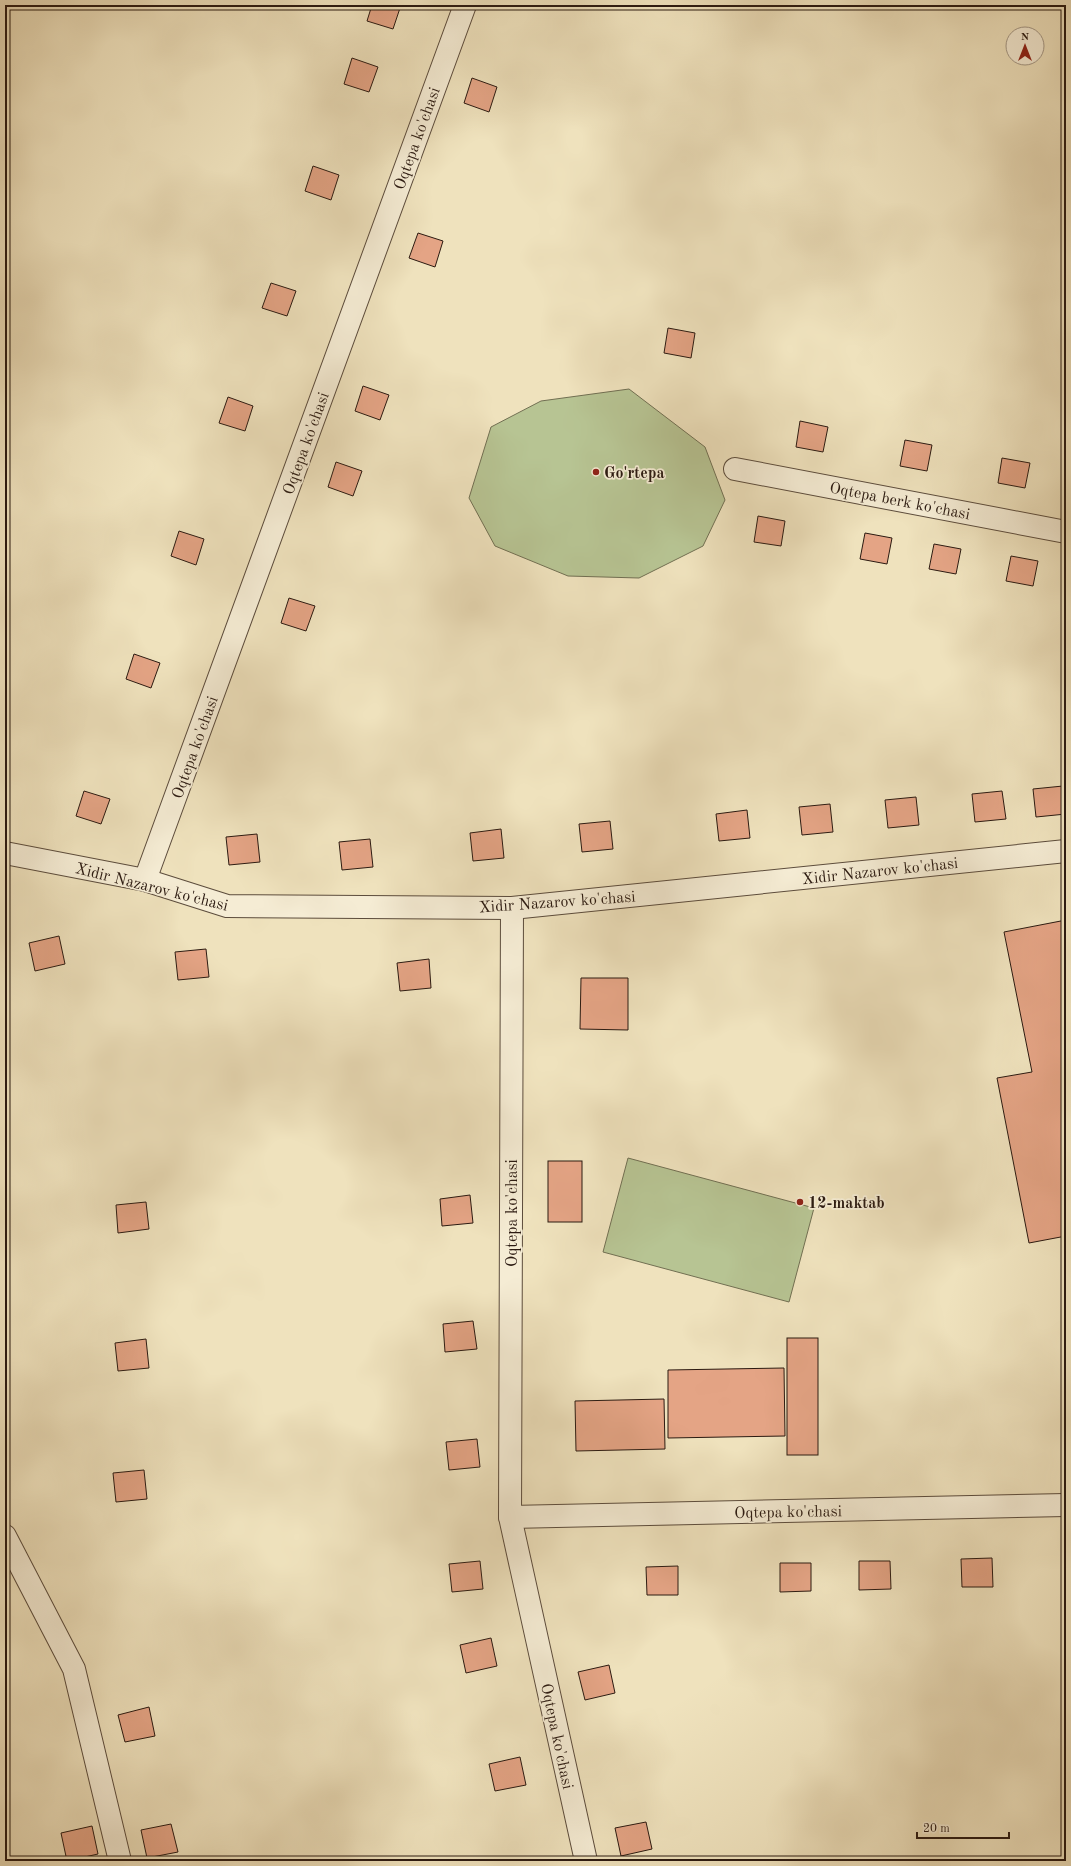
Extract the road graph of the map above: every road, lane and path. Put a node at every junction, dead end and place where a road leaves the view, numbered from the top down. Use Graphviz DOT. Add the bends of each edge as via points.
graph roads {
  1 [pos="465,5"];
  2 [pos="735,468"];
  3 [pos="1066,532"];
  4 [pos="1066,851"];
  5 [pos="5,853"];
  6 [pos="145,880"];
  7 [pos="512,908"];
  8 [pos="1066,1505"];
  9 [pos="510,1517"];
  10 [pos="5,1536"];
  11 [pos="120,1861"];
  12 [pos="586,1861"];
  1 -- 6 [label="street, Oqtepa ko'chasi"];
  2 -- 3 [label="street, Oqtepa berk ko'chasi"];
  4 -- 7 [label="street, Xidir Nazarov ko'chasi"];
  5 -- 6 [label="street, Xidir Nazarov ko'chasi"];
  6 -- 7 [label="street, Xidir Nazarov ko'chasi" via="227,906"];
  7 -- 9 [label="street, Oqtepa ko'chasi"];
  8 -- 9 [label="street, Oqtepa ko'chasi"];
  9 -- 12 [label="street, Oqtepa ko'chasi"];
  10 -- 11 [label="street" via="74,1669"];
}
